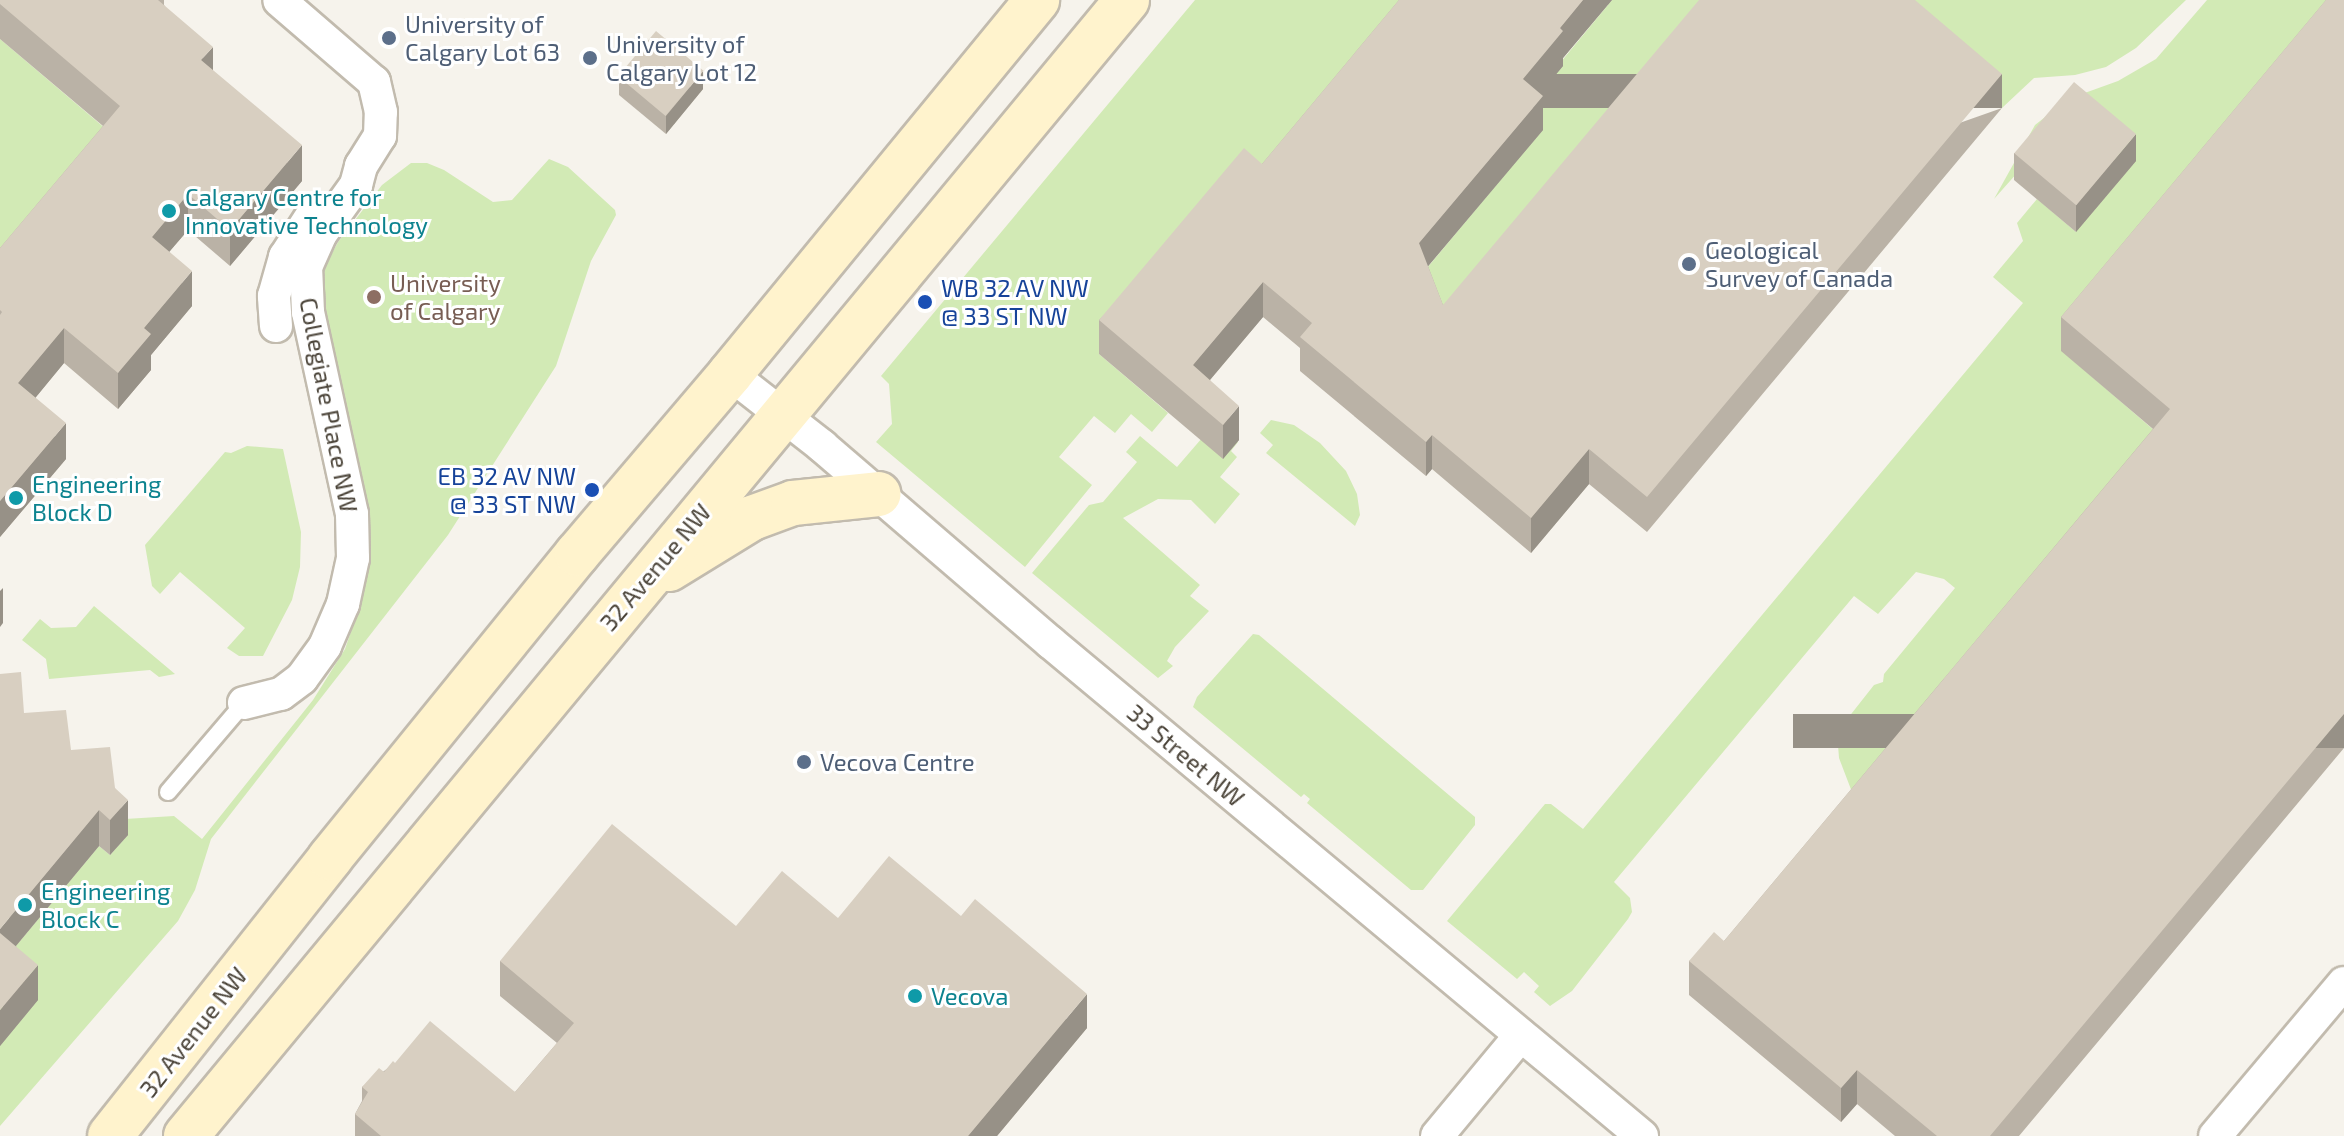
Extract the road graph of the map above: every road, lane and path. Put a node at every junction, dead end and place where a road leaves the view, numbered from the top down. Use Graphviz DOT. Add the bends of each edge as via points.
graph roads {
  1 [pos="279,0"];
  2 [pos="1037,0"];
  3 [pos="1127,0"];
  4 [pos="361,166"];
  5 [pos="276,326"];
  6 [pos="730,374"];
  7 [pos="783,417"];
  8 [pos="879,494"];
  9 [pos="636,589"];
  10 [pos="244,703"];
  11 [pos="168,792"];
  12 [pos="2344,983"];
  13 [pos="1521,1035"];
  14 [pos="110,1136"];
  15 [pos="186,1136"];
  16 [pos="1437,1136"];
  17 [pos="1642,1136"];
  18 [pos="2215,1136"];
  1 -- 4 [label="street, Collegiate Place NW" via="374,82 380,136"];
  2 -- 6 [label="main road, 32 Avenue NW"];
  3 -- 7 [label="main road, 32 Avenue NW"];
  4 -- 5 [label="street, Collegiate Place NW" via="344,175 303,225 285,257 274,296"];
  4 -- 10 [label="street, Collegiate Place NW" via="356,185 320,235 306,267 305,290 352,514 350,573 325,646 302,678 281,694"];
  6 -- 7 [label="street, 33 Street NW"];
  6 -- 14 [label="main road, 32 Avenue NW" via="577,554"];
  7 -- 8 [label="street, 33 Street NW"];
  7 -- 9 [label="main road, 32 Avenue NW"];
  8 -- 9 [label="main road" via="793,503 752,518"];
  8 -- 13 [label="street, 33 Street NW"];
  9 -- 15 [label="main road, 32 Avenue NW"];
  10 -- 11 [label="lane"];
  12 -- 18 [label="street"];
  13 -- 16 [label="street"];
  13 -- 17 [label="street, 33 Street NW"];
}
